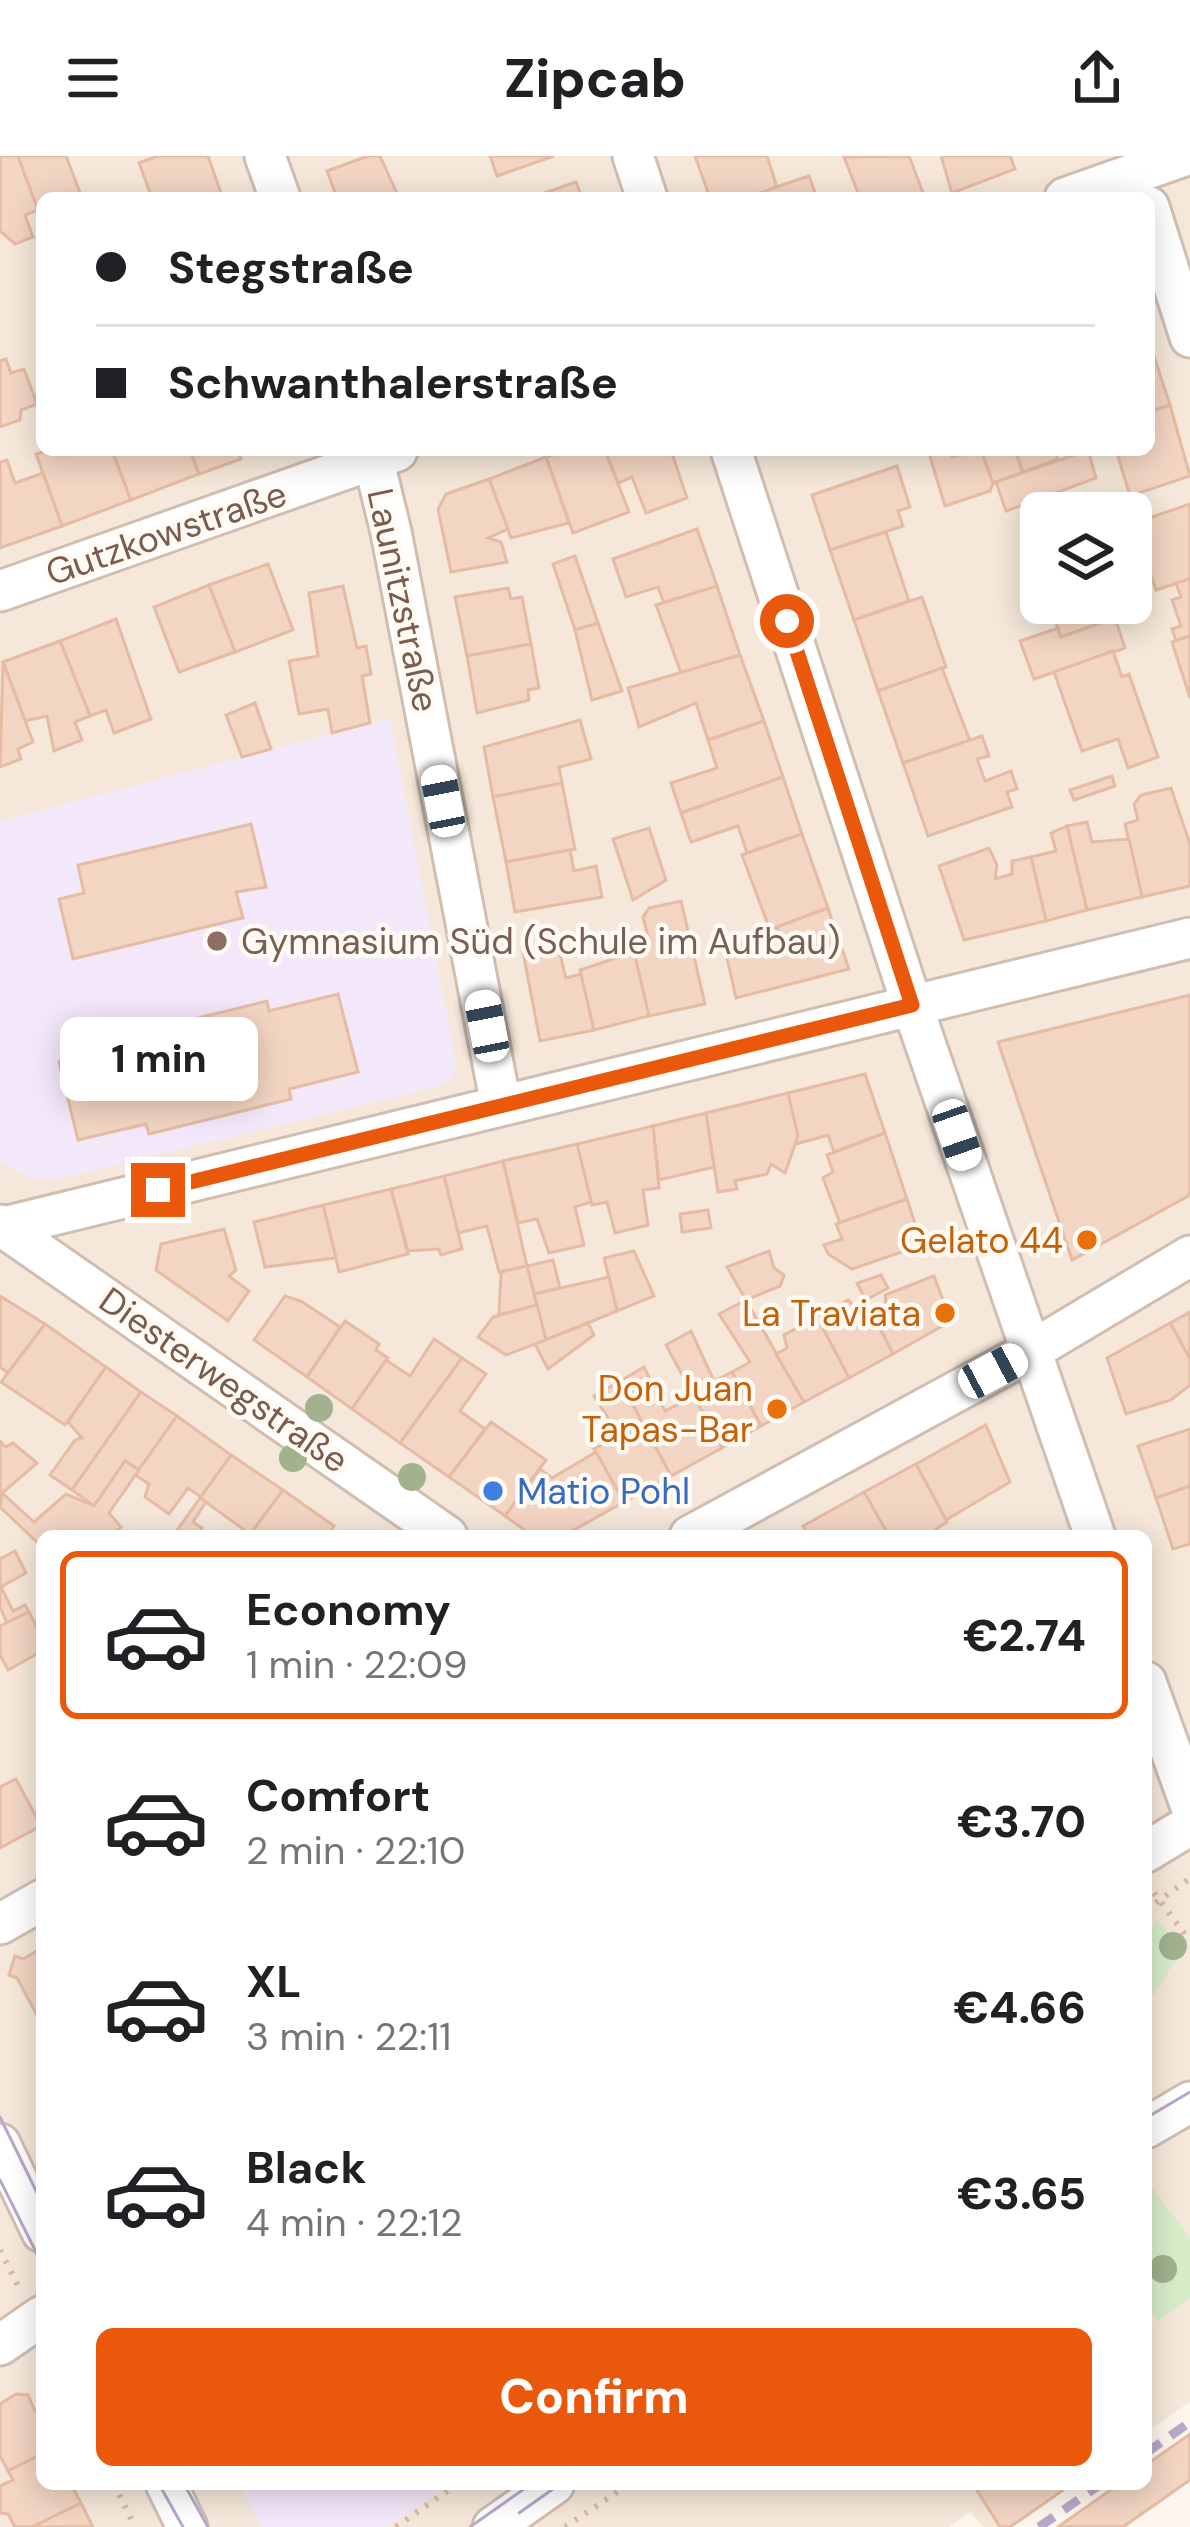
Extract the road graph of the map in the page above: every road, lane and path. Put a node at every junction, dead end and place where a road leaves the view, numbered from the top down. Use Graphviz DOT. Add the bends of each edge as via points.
graph roads {
  1 [pos="266,156"];
  2 [pos="633,156"];
  3 [pos="1184,156"];
  4 [pos="1141,183"];
  5 [pos="278,192"];
  6 [pos="645,192"];
  7 [pos="1095,192"];
  8 [pos="1155,227"];
  9 [pos="1190,337"];
  10 [pos="373,456"];
  11 [pos="382,456"];
  12 [pos="733,456"];
  13 [pos="0,591"];
  14 [pos="1190,938"];
  15 [pos="912,1005"];
  16 [pos="501,1105"];
  17 [pos="1,1226"];
  18 [pos="1190,1256"];
  19 [pos="1031,1351"];
  20 [pos="438,1530"];
  21 [pos="701,1530"];
  22 [pos="1093,1530"];
  23 [pos="1152,1699"];
  24 [pos="1190,1804"];
  25 [pos="1190,1825"];
  26 [pos="1152,1848"];
  27 [pos="1190,1878"];
  28 [pos="1156,1895"];
  29 [pos="1152,1901"];
  30 [pos="36,1903"];
  31 [pos="0,1924"];
  32 [pos="1190,1941"];
  33 [pos="1190,2102"];
  34 [pos="1152,2124"];
  35 [pos="0,2144"];
  36 [pos="36,2219"];
  37 [pos="36,2320"];
  38 [pos="0,2345"];
  39 [pos="117,2490"];
  40 [pos="169,2490"];
  41 [pos="449,2490"];
  42 [pos="546,2490"];
  43 [pos="620,2490"];
  44 [pos="135,2527"];
  45 [pos="187,2527"];
  46 [pos="396,2527"];
  47 [pos="494,2527"];
  48 [pos="565,2527"];
  1 -- 5 [label="street"];
  2 -- 6 [label="street"];
  3 -- 4 [label="street"];
  4 -- 7 [label="street"];
  8 -- 9 [label="street"];
  10 -- 13 [label="street, Gutzkowstraße"];
  11 -- 16 [label="street, Launitzstraße"];
  12 -- 15 [label="street"];
  14 -- 15 [label="street"];
  15 -- 16 [label="street"];
  15 -- 19 [label="street"];
  16 -- 17 [label="street"];
  17 -- 20 [label="street, Diesterwegstraße"];
  18 -- 19 [label="street"];
  19 -- 21 [label="street"];
  19 -- 22 [label="street"];
  23 -- 24 [label="street"];
  25 -- 26 [label="street"];
  27 -- 28 [label="path"];
  28 -- 29 [label="path"];
  28 -- 32 [label="path"];
  30 -- 31 [label="street"];
  33 -- 34 [label="street"];
  35 -- 36 [label="street"];
  37 -- 38 [label="street"];
  39 -- 44 [label="path"];
  40 -- 45 [label="street"];
  41 -- 46 [label="path"];
  42 -- 47 [label="street"];
  43 -- 48 [label="path"];
}
